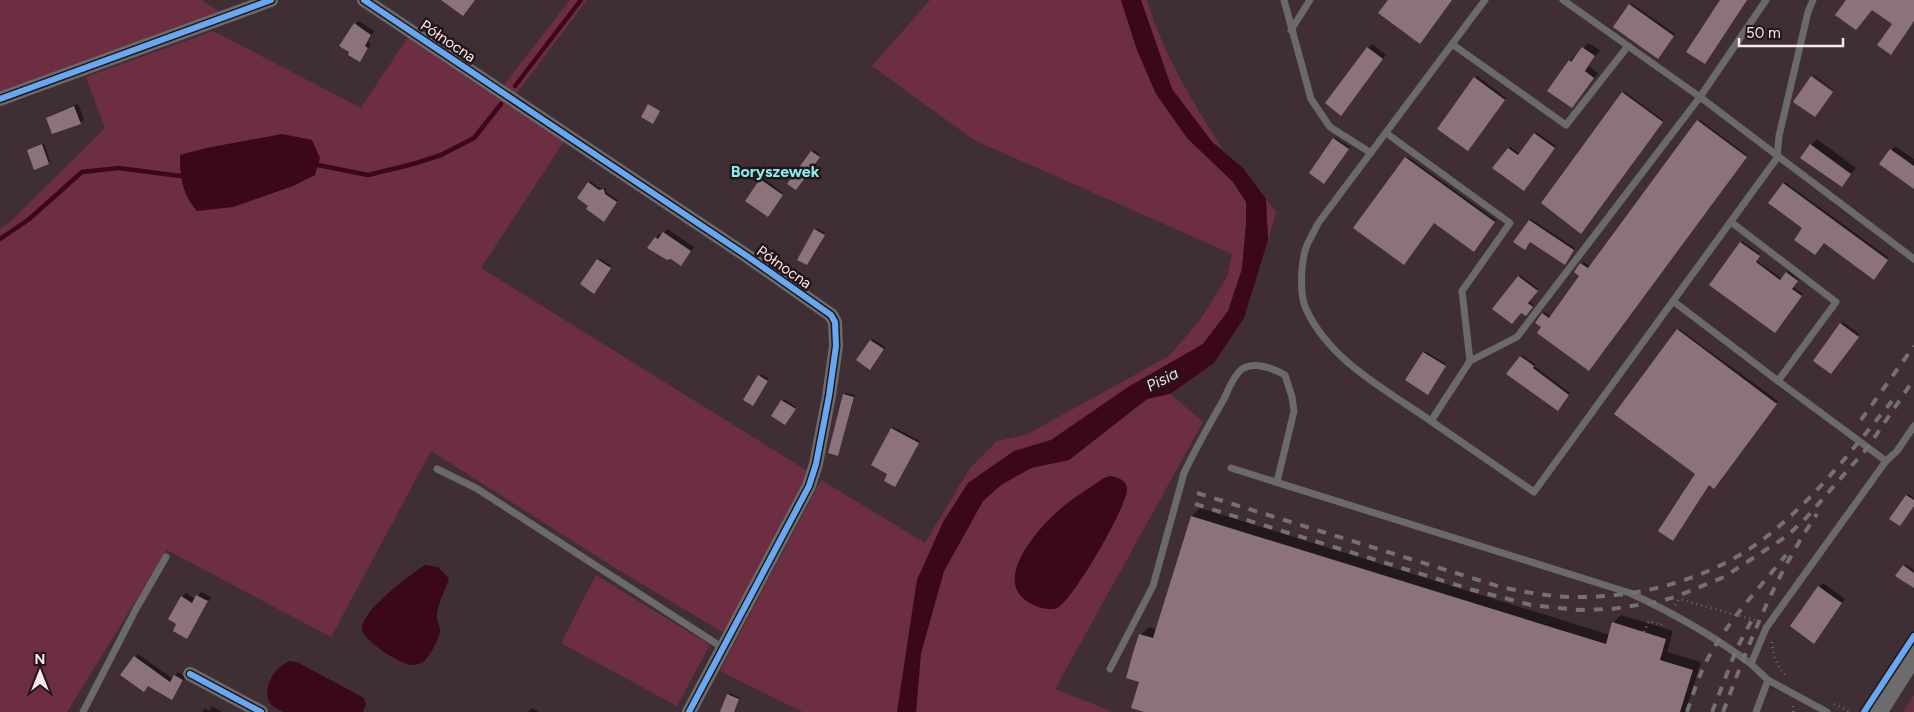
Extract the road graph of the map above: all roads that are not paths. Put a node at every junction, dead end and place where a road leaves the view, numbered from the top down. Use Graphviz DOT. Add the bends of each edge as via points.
graph roads {
  1 [pos="271,0"];
  2 [pos="364,0"];
  3 [pos="1284,0"];
  4 [pos="1310,0"];
  5 [pos="1485,0"];
  6 [pos="1563,0"];
  7 [pos="1766,0"];
  8 [pos="1813,0"];
  9 [pos="1291,30"];
  10 [pos="1452,44"];
  11 [pos="1628,46"];
  12 [pos="1700,98"];
  13 [pos="0,99"];
  14 [pos="1386,133"];
  15 [pos="1370,153"];
  16 [pos="1777,158"];
  17 [pos="1730,222"];
  18 [pos="1914,259"];
  19 [pos="1673,301"];
  20 [pos="1470,361"];
  21 [pos="1778,381"];
  22 [pos="1432,421"];
  23 [pos="1914,426"];
  24 [pos="1886,461"];
  25 [pos="1231,468"];
  26 [pos="437,469"];
  27 [pos="1277,482"];
  28 [pos="166,557"];
  29 [pos="723,648"];
  30 [pos="1914,655"];
  31 [pos="1752,664"];
  32 [pos="1110,668"];
  33 [pos="190,674"];
  34 [pos="1768,680"];
  35 [pos="83,712"];
  36 [pos="262,712"];
  37 [pos="689,712"];
  38 [pos="1756,712"];
  39 [pos="1827,712"];
  40 [pos="1878,712"];
  1 -- 13 [label="street"];
  2 -- 29 [label="street, Północna" via="747,256 831,315 835,322 836,346 829,396 809,486"];
  3 -- 9 [label="lane"];
  4 -- 9 [label="lane"];
  5 -- 10 [label="lane"];
  6 -- 11 [label="lane"];
  7 -- 12 [label="lane"];
  8 -- 16 [label="lane" via="1781,127"];
  9 -- 15 [label="lane" via="1311,99 1330,127"];
  10 -- 11 [label="lane" via="1566,125"];
  10 -- 14 [label="lane"];
  11 -- 12 [label="lane"];
  12 -- 16 [label="lane"];
  12 -- 20 [label="lane" via="1516,337"];
  14 -- 15 [label="lane"];
  14 -- 20 [label="lane" via="1510,223 1462,291"];
  15 -- 22 [label="lane" via="1319,222 1306,247 1302,269 1305,307 1329,343 1357,372"];
  16 -- 17 [label="lane"];
  16 -- 18 [label="lane"];
  17 -- 19 [label="lane"];
  17 -- 21 [label="lane" via="1836,302"];
  19 -- 21 [label="lane"];
  19 -- 22 [label="lane" via="1534,492"];
  20 -- 22 [label="lane"];
  21 -- 24 [label="lane"];
  23 -- 24 [label="lane"];
  24 -- 31 [label="lane" via="1766,628"];
  25 -- 27 [label="lane"];
  26 -- 29 [label="lane" via="476,488"];
  27 -- 31 [label="lane" via="1630,593 1670,612"];
  27 -- 32 [label="lane" via="1294,411 1292,397 1285,376 1276,369 1255,365 1242,369 1237,376 1184,473 1153,586"];
  28 -- 35 [label="lane"];
  29 -- 37 [label="street, Północna"];
  30 -- 40 [label="main road"];
  31 -- 34 [label="lane"];
  33 -- 36 [label="street"];
  34 -- 38 [label="lane"];
  34 -- 39 [label="lane"];
}
